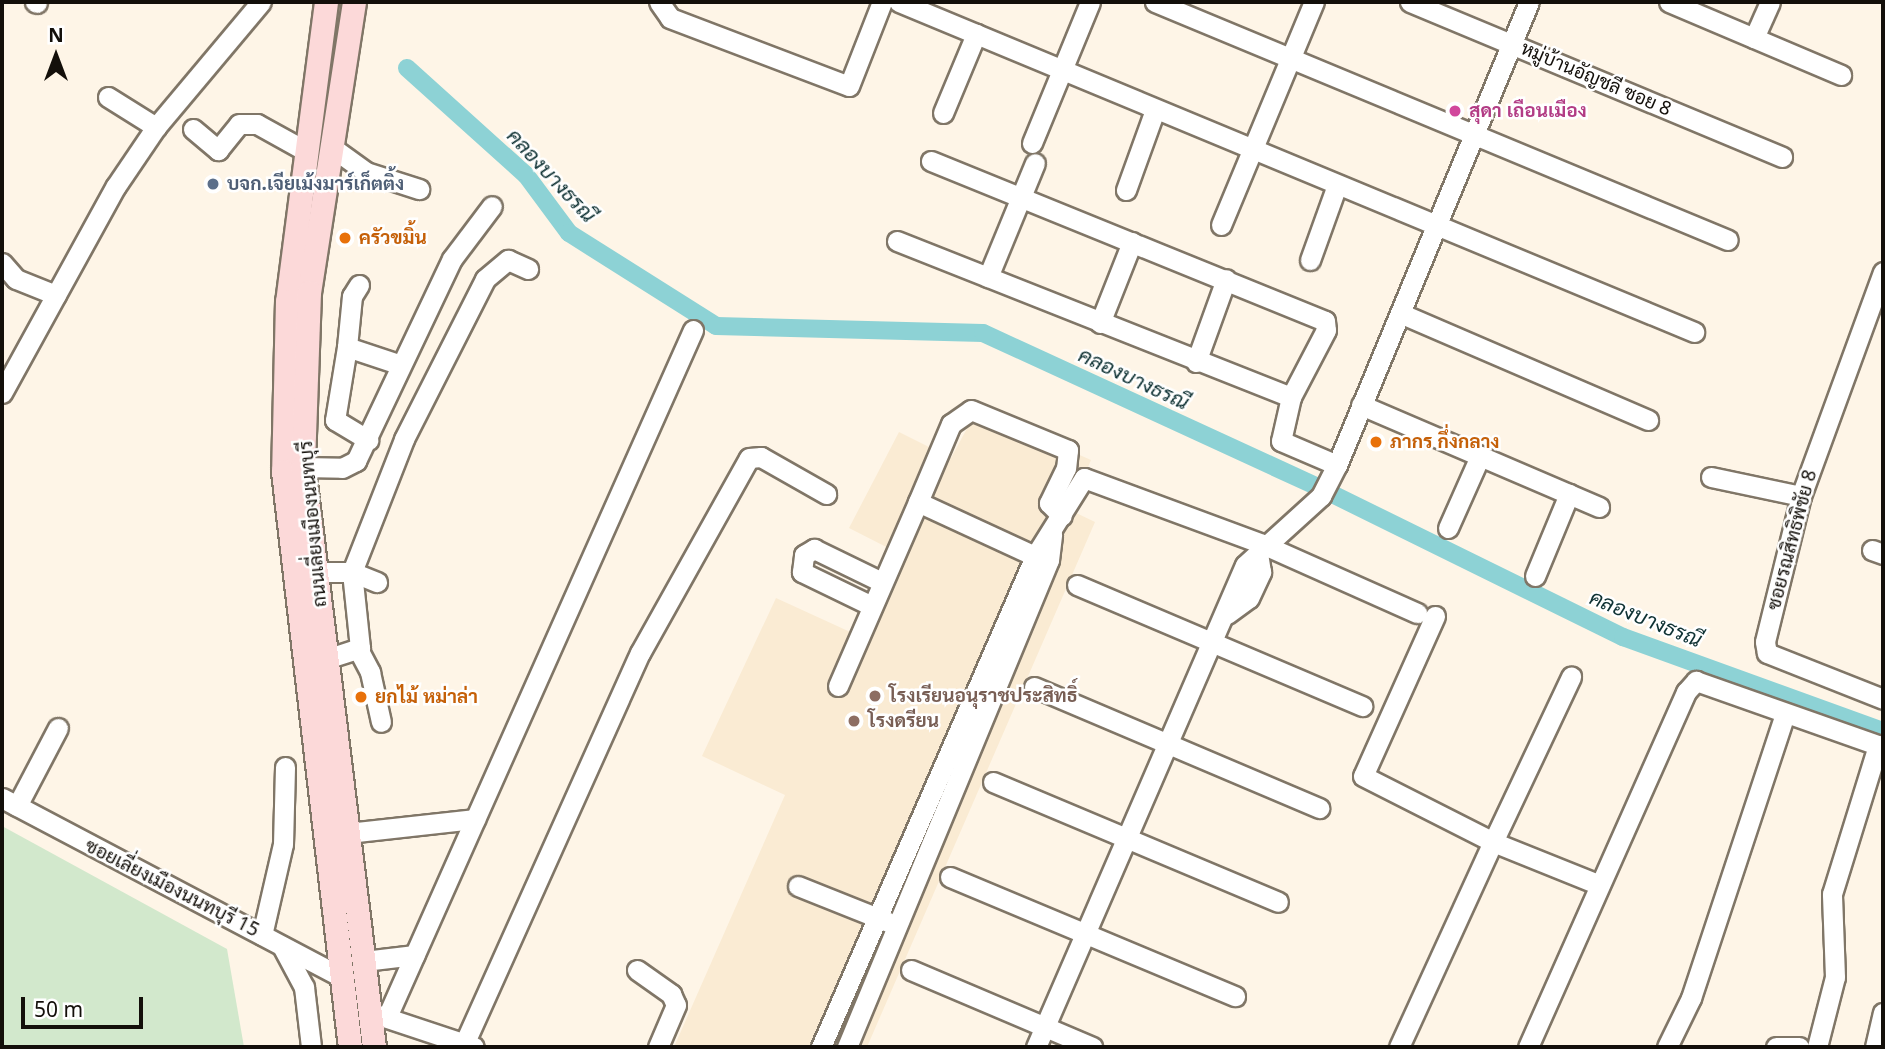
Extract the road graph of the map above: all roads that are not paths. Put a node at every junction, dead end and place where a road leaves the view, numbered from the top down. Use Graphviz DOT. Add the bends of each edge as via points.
graph roads {
  1 [pos="261,2"];
  2 [pos="326,2"];
  3 [pos="354,2"];
  4 [pos="659,2"];
  5 [pos="882,2"];
  6 [pos="900,2"];
  7 [pos="1090,2"];
  8 [pos="1155,2"];
  9 [pos="1314,2"];
  10 [pos="1410,2"];
  11 [pos="1529,2"];
  12 [pos="1669,2"];
  13 [pos="1770,2"];
  14 [pos="976,34"];
  15 [pos="1754,38"];
  16 [pos="1511,43"];
  17 [pos="1290,58"];
  18 [pos="1061,70"];
  19 [pos="1841,75"];
  20 [pos="108,97"];
  21 [pos="1155,110"];
  22 [pos="943,113"];
  23 [pos="156,127"];
  24 [pos="193,129"];
  25 [pos="1474,131"];
  26 [pos="1032,144"];
  27 [pos="330,146"];
  28 [pos="1251,148"];
  29 [pos="306,151"];
  30 [pos="1782,157"];
  31 [pos="931,160"];
  32 [pos="1035,163"];
  33 [pos="1337,185"];
  34 [pos="419,189"];
  35 [pos="1126,190"];
  36 [pos="1021,197"];
  37 [pos="492,206"];
  38 [pos="1435,222"];
  39 [pos="1221,225"];
  40 [pos="1728,240"];
  41 [pos="897,241"];
  42 [pos="1132,242"];
  43 [pos="1310,260"];
  44 [pos="2,263"];
  45 [pos="528,269"];
  46 [pos="1883,272"];
  47 [pos="988,277"];
  48 [pos="1226,279"];
  49 [pos="359,285"];
  50 [pos="56,295"];
  51 [pos="1402,314"];
  52 [pos="1100,323"];
  53 [pos="693,330"];
  54 [pos="1694,332"];
  55 [pos="347,347"];
  56 [pos="1196,362"];
  57 [pos="398,364"];
  58 [pos="2,393"];
  59 [pos="1291,397"];
  60 [pos="1361,405"];
  61 [pos="1648,420"];
  62 [pos="368,440"];
  63 [pos="1480,456"];
  64 [pos="303,467"];
  65 [pos="1711,477"];
  66 [pos="1329,480"];
  67 [pos="827,494"];
  68 [pos="1569,494"];
  69 [pos="1801,496"];
  70 [pos="918,502"];
  71 [pos="1599,507"];
  72 [pos="1057,525"];
  73 [pos="1448,528"];
  74 [pos="1260,549"];
  75 [pos="1035,556"];
  76 [pos="315,572"];
  77 [pos="352,572"];
  78 [pos="1535,576"];
  79 [pos="377,582"];
  80 [pos="882,582"];
  81 [pos="1077,585"];
  82 [pos="872,606"];
  83 [pos="1210,642"];
  84 [pos="359,651"];
  85 [pos="326,659"];
  86 [pos="1571,677"];
  87 [pos="838,686"];
  88 [pos="1034,687"];
  89 [pos="1883,699"];
  90 [pos="1362,706"];
  91 [pos="965,710"];
  92 [pos="1786,713"];
  93 [pos="984,720"];
  94 [pos="381,722"];
  95 [pos="58,728"];
  96 [pos="1168,744"];
  97 [pos="1880,746"];
  98 [pos="285,767"];
  99 [pos="993,782"];
  100 [pos="9,802"];
  101 [pos="1319,808"];
  102 [pos="475,819"];
  103 [pos="348,833"];
  104 [pos="1126,838"];
  105 [pos="1493,842"];
  106 [pos="950,877"];
  107 [pos="797,886"];
  108 [pos="1600,886"];
  109 [pos="1278,902"];
  110 [pos="877,917"];
  111 [pos="899,926"];
  112 [pos="1085,934"];
  113 [pos="271,939"];
  114 [pos="415,955"];
  115 [pos="364,961"];
  116 [pos="637,970"];
  117 [pos="911,970"];
  118 [pos="342,977"];
  119 [pos="1235,996"];
  120 [pos="1883,1013"];
  121 [pos="379,1015"];
  122 [pos="1045,1027"];
  123 [pos="469,1044"];
  124 [pos="312,1047"];
  125 [pos="350,1047"];
  126 [pos="374,1047"];
  127 [pos="658,1047"];
  128 [pos="821,1047"];
  129 [pos="847,1047"];
  130 [pos="1036,1047"];
  131 [pos="1092,1047"];
  132 [pos="1399,1047"];
  133 [pos="1528,1047"];
  134 [pos="1667,1047"];
  135 [pos="1776,1047"];
  136 [pos="1798,1047"];
  137 [pos="1817,1047"];
  138 [pos="1875,1047"];
  1 -- 23 [label="street"];
  2 -- 29 [label="main road, ถนนเลี่ยงเมืองนนทบุรี"];
  3 -- 27 [label="main road, ถนนเลี่ยงเมืองนนทบุรี"];
  4 -- 5 [label="street" via="670,18 849,86"];
  6 -- 14 [label="street"];
  7 -- 18 [label="street"];
  8 -- 17 [label="street"];
  9 -- 17 [label="street"];
  10 -- 16 [label="street, หมู่บ้านอัญชลี ซอย 8"];
  11 -- 16 [label="street"];
  12 -- 15 [label="street"];
  13 -- 15 [label="street"];
  14 -- 18 [label="street"];
  14 -- 22 [label="street"];
  15 -- 19 [label="street"];
  16 -- 25 [label="street"];
  16 -- 30 [label="street, หมู่บ้านอัญชลี ซอย 8"];
  17 -- 25 [label="street"];
  17 -- 28 [label="street"];
  18 -- 21 [label="street"];
  18 -- 26 [label="street"];
  20 -- 23 [label="street"];
  21 -- 28 [label="street"];
  21 -- 35 [label="street"];
  23 -- 50 [label="street" via="116,186"];
  24 -- 29 [label="street" via="218,150 239,124 257,124"];
  25 -- 38 [label="street"];
  25 -- 40 [label="street"];
  27 -- 34 [label="street" via="366,173"];
  27 -- 64 [label="main road, ถนนเลี่ยงเมืองนนทบุรี" via="309,292"];
  28 -- 33 [label="street"];
  28 -- 39 [label="street"];
  29 -- 118 [label="main road, ถนนเลี่ยงเมืองนนทบุรี" via="287,300 283,471"];
  31 -- 36 [label="street"];
  32 -- 36 [label="street"];
  33 -- 38 [label="street"];
  33 -- 43 [label="street"];
  36 -- 42 [label="street"];
  36 -- 47 [label="street"];
  37 -- 57 [label="street" via="452,259"];
  38 -- 51 [label="street"];
  38 -- 54 [label="street"];
  41 -- 47 [label="street"];
  42 -- 48 [label="street"];
  42 -- 52 [label="street"];
  44 -- 50 [label="street" via="16,279"];
  45 -- 77 [label="street" via="508,260 485,279 404,439"];
  46 -- 69 [label="street, ซอยรณสิทธิพิชัย 8"];
  47 -- 52 [label="street"];
  48 -- 56 [label="street"];
  48 -- 59 [label="street" via="1325,321 1326,330"];
  49 -- 55 [label="street" via="352,296"];
  50 -- 58 [label="street"];
  51 -- 60 [label="street"];
  51 -- 61 [label="street"];
  52 -- 56 [label="street"];
  53 -- 102 [label="street"];
  55 -- 57 [label="street"];
  55 -- 62 [label="street" via="335,420"];
  56 -- 59 [label="street"];
  57 -- 62 [label="street"];
  59 -- 66 [label="street" via="1280,436 1283,446"];
  60 -- 63 [label="street"];
  60 -- 66 [label="street"];
  62 -- 64 [label="street" via="350,465"];
  63 -- 68 [label="street"];
  63 -- 73 [label="street"];
  64 -- 76 [label="main road, ถนนเลี่ยงเมืองนนทบุรี"];
  65 -- 69 [label="street"];
  66 -- 74 [label="street"];
  67 -- 123 [label="street" via="761,457 749,458 640,653"];
  68 -- 71 [label="street"];
  68 -- 78 [label="street"];
  69 -- 89 [label="street, ซอยรณสิทธิพิชัย 8" via="1767,653"];
  70 -- 72 [label="street" via="951,424 971,410 1068,450 1066,468 1049,503"];
  70 -- 75 [label="street"];
  70 -- 80 [label="street"];
  72 -- 74 [label="street" via="1074,488 1090,476"];
  72 -- 75 [label="street"];
  72 -- 93 [label="street" via="1049,560"];
  74 -- 83 [label="street" via="1261,572 1249,598 1227,614"];
  74 -- 105 [label="street" via="1426,614 1363,776"];
  75 -- 91 [label="street"];
  76 -- 77 [label="street"];
  76 -- 85 [label="main road, ถนนเลี่ยงเมืองนนทบุรี"];
  77 -- 79 [label="street"];
  77 -- 84 [label="street"];
  80 -- 82 [label="street"];
  80 -- 82 [label="street" via="814,549 804,555 802,572"];
  81 -- 83 [label="street"];
  82 -- 87 [label="street"];
  83 -- 90 [label="street"];
  83 -- 96 [label="street"];
  84 -- 85 [label="street"];
  84 -- 94 [label="street" via="370,672"];
  85 -- 103 [label="main road, ถนนเลี่ยงเมืองนนทบุรี"];
  86 -- 105 [label="street"];
  88 -- 96 [label="street"];
  91 -- 93 [label="street"];
  91 -- 110 [label="street"];
  92 -- 97 [label="street"];
  92 -- 108 [label="street" via="1696,681 1686,692"];
  92 -- 134 [label="street" via="1691,998"];
  93 -- 111 [label="street"];
  95 -- 100 [label="street"];
  96 -- 101 [label="street"];
  96 -- 104 [label="street"];
  97 -- 137 [label="street" via="1832,894 1835,977"];
  98 -- 113 [label="street" via="283,844"];
  99 -- 104 [label="street"];
  100 -- 113 [label="street, ซอยเลี่ยงเมืองนนทบุรี 15"];
  102 -- 103 [label="street"];
  102 -- 114 [label="street"];
  103 -- 115 [label="main road, ถนนเลี่ยงเมืองนนทบุรี"];
  104 -- 109 [label="street"];
  104 -- 112 [label="street"];
  105 -- 108 [label="street"];
  105 -- 132 [label="street"];
  106 -- 112 [label="street"];
  107 -- 110 [label="street"];
  108 -- 133 [label="street"];
  110 -- 111 [label="street"];
  110 -- 128 [label="street"];
  111 -- 129 [label="street"];
  112 -- 119 [label="street"];
  112 -- 122 [label="street"];
  113 -- 118 [label="street, ซอยเลี่ยงเมืองนนทบุรี 15"];
  113 -- 124 [label="street" via="304,987"];
  114 -- 115 [label="street"];
  114 -- 121 [label="street"];
  115 -- 121 [label="main road, ถนนเลี่ยงเมืองนนทบุรี"];
  116 -- 127 [label="street" via="671,994 676,1005"];
  117 -- 122 [label="street"];
  118 -- 125 [label="main road, ถนนเลี่ยงเมืองนนทบุรี"];
  120 -- 138 [label="street"];
  121 -- 123 [label="street"];
  121 -- 126 [label="main road, ถนนเลี่ยงเมืองนนทบุรี"];
  122 -- 130 [label="street"];
  122 -- 131 [label="street"];
  135 -- 136 [label="street"];
}
